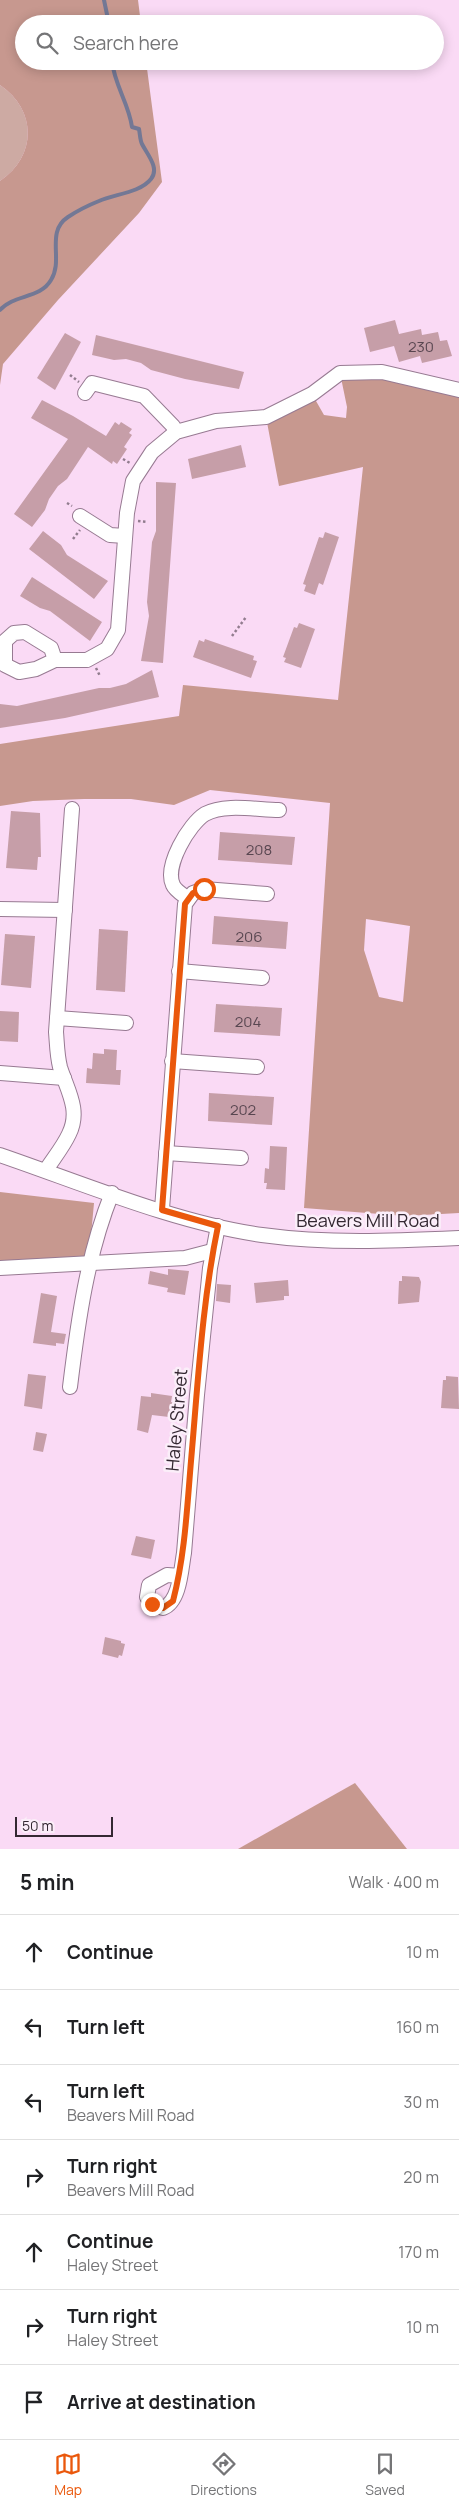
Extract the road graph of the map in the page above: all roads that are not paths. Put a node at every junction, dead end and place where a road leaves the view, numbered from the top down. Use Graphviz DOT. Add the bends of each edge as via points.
graph roads {
  1 [pos="82,388"];
  2 [pos="459,390"];
  3 [pos="176,432"];
  4 [pos="81,522"];
  5 [pos="126,536"];
  6 [pos="55,660"];
  7 [pos="72,809"];
  8 [pos="279,810"];
  9 [pos="267,894"];
  10 [pos="187,898"];
  11 [pos="0,909"];
  12 [pos="65,910"];
  13 [pos="179,971"];
  14 [pos="262,978"];
  15 [pos="57,1018"];
  16 [pos="126,1023"];
  17 [pos="172,1061"];
  18 [pos="257,1067"];
  19 [pos="0,1073"];
  20 [pos="64,1078"];
  21 [pos="166,1153"];
  22 [pos="0,1155"];
  23 [pos="241,1158"];
  24 [pos="46,1170"];
  25 [pos="112,1193"];
  26 [pos="162,1210"];
  27 [pos="218,1226"];
  28 [pos="459,1238"];
  29 [pos="212,1251"];
  30 [pos="91,1262"];
  31 [pos="0,1268"];
  32 [pos="70,1387"];
  33 [pos="180,1576"];
  1 -- 3 [label="street" via="92,383 144,396"];
  2 -- 3 [label="street" via="382,372 340,373 312,394 266,417 216,421"];
  3 -- 5 [label="street" via="152,452 134,480"];
  4 -- 5 [label="street" via="110,535"];
  5 -- 6 [label="street" via="118,630 107,649 87,660"];
  7 -- 12 [label="street"];
  8 -- 10 [label="street" via="226,809 205,814 188,832 176,852 170,872 173,886"];
  9 -- 10 [label="street" via="204,889"];
  10 -- 13 [label="street"];
  11 -- 12 [label="street"];
  12 -- 15 [label="street"];
  13 -- 14 [label="street"];
  13 -- 17 [label="street"];
  15 -- 16 [label="street"];
  15 -- 20 [label="street" via="57,1047"];
  17 -- 18 [label="street"];
  17 -- 21 [label="street"];
  19 -- 20 [label="street"];
  20 -- 24 [label="street" via="71,1093 73,1122"];
  21 -- 23 [label="street"];
  21 -- 26 [label="street"];
  22 -- 24 [label="street, Beavers Mill Road"];
  24 -- 25 [label="street, Beavers Mill Road"];
  25 -- 26 [label="street, Beavers Mill Road"];
  25 -- 30 [label="street"];
  26 -- 27 [label="street, Beavers Mill Road"];
  27 -- 28 [label="street, Beavers Mill Road" via="260,1235 319,1241"];
  27 -- 29 [label="street"];
  29 -- 30 [label="street" via="185,1258"];
  29 -- 33 [label="street, Haley Street"];
  30 -- 31 [label="street"];
  30 -- 32 [label="street" via="81,1296"];
}
